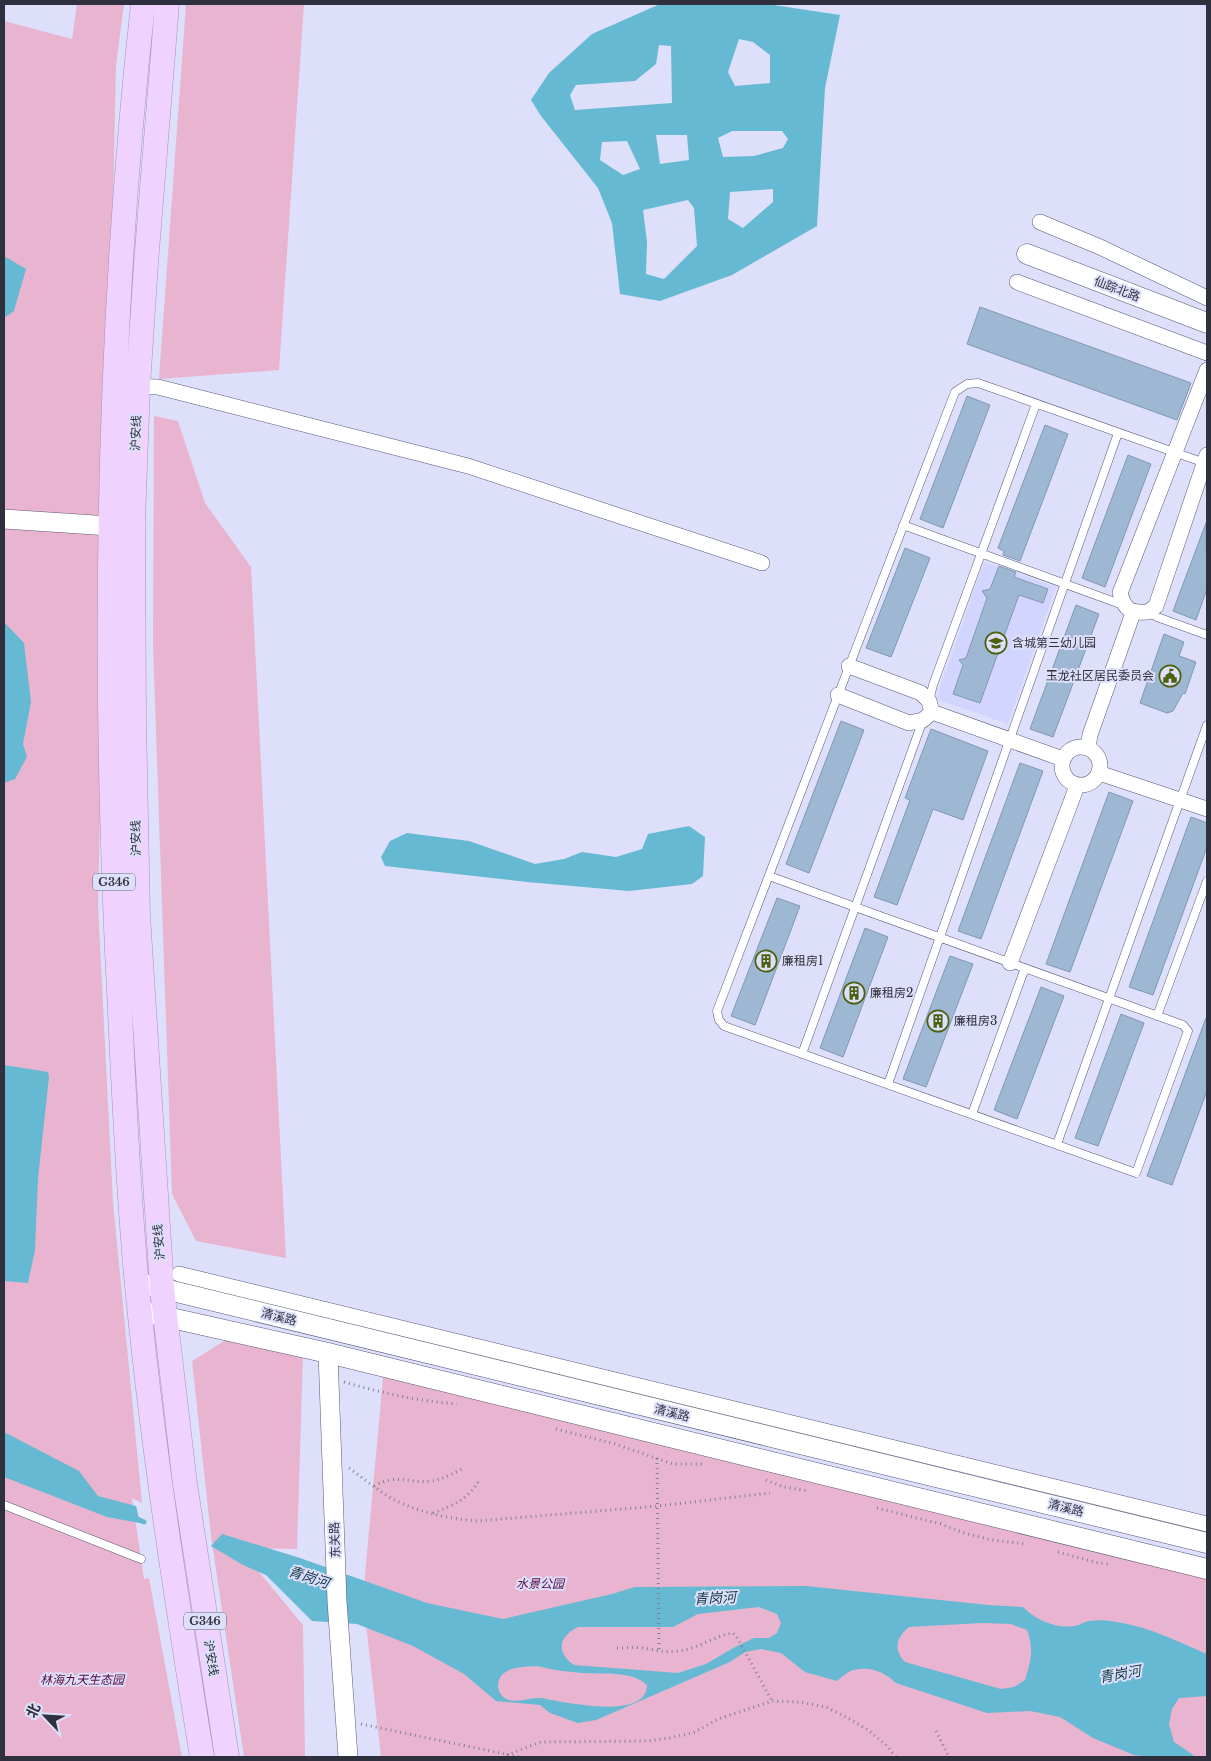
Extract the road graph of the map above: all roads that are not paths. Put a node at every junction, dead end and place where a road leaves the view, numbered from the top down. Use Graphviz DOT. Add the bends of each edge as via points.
graph roads {
  1 [pos="143,4"];
  2 [pos="167,4"];
  3 [pos="1040,222"];
  4 [pos="1028,254"];
  5 [pos="1017,282"];
  6 [pos="1207,298"];
  7 [pos="1207,324"];
  8 [pos="1207,353"];
  9 [pos="1207,370"];
  10 [pos="127,386"];
  11 [pos="1036,404"];
  12 [pos="1118,433"];
  13 [pos="1173,453"];
  14 [pos="1206,460"];
  15 [pos="4,519"];
  16 [pos="110,526"];
  17 [pos="903,526"];
  18 [pos="981,554"];
  19 [pos="762,563"];
  20 [pos="1065,584"];
  21 [pos="1135,610"];
  22 [pos="1207,635"];
  23 [pos="849,666"];
  24 [pos="838,696"];
  25 [pos="928,711"];
  26 [pos="1207,725"];
  27 [pos="1010,740"];
  28 [pos="1088,748"];
  29 [pos="1063,759"];
  30 [pos="1099,773"];
  31 [pos="1077,786"];
  32 [pos="1180,801"];
  33 [pos="1207,809"];
  34 [pos="769,876"];
  35 [pos="1207,880"];
  36 [pos="855,907"];
  37 [pos="940,938"];
  38 [pos="1010,963"];
  39 [pos="1025,968"];
  40 [pos="1109,998"];
  41 [pos="1157,1016"];
  42 [pos="802,1054"];
  43 [pos="888,1084"];
  44 [pos="972,1114"];
  45 [pos="1057,1144"];
  46 [pos="170,1281"];
  47 [pos="137,1283"];
  48 [pos="140,1311"];
  49 [pos="166,1316"];
  50 [pos="328,1353"];
  51 [pos="4,1505"];
  52 [pos="1207,1524"];
  53 [pos="1198,1540"];
  54 [pos="141,1559"];
  55 [pos="1183,1563"];
  56 [pos="1207,1569"];
  57 [pos="202,1757"];
  58 [pos="227,1757"];
  59 [pos="348,1757"];
  1 -- 10 [label="highway, 沪安线 / G346" via="121,258"];
  2 -- 10 [label="highway, 沪安线 / G346" via="146,263"];
  3 -- 6 [label="street"];
  4 -- 7 [label="main road, 仙踪北路"];
  5 -- 8 [label="street"];
  9 -- 13 [label="street"];
  10 -- 16 [label="highway, 沪安线 / G346"];
  10 -- 19 [label="street" via="158,387 468,466"];
  10 -- 46 [label="highway, 沪安线 / G346" via="133,539 138,916"];
  11 -- 12 [label="lane"];
  11 -- 17 [label="lane" via="978,383 966,384 955,392"];
  11 -- 18 [label="lane"];
  12 -- 13 [label="lane"];
  12 -- 20 [label="lane"];
  13 -- 14 [label="lane"];
  13 -- 21 [label="street" via="1120,593"];
  14 -- 21 [label="street" via="1156,606"];
  15 -- 16 [label="street"];
  16 -- 47 [label="highway, 沪安线 / G346" via="109,722 114,906"];
  17 -- 18 [label="lane"];
  17 -- 23 [label="lane"];
  18 -- 20 [label="lane"];
  18 -- 25 [label="lane" via="933,685"];
  20 -- 21 [label="lane"];
  20 -- 27 [label="lane"];
  21 -- 22 [label="lane"];
  21 -- 28 [label="street"];
  23 -- 24 [label="lane"];
  23 -- 25 [label="street" via="921,693"];
  24 -- 25 [label="street" via="909,723"];
  24 -- 34 [label="lane"];
  25 -- 27 [label="street"];
  25 -- 36 [label="lane"];
  26 -- 32 [label="lane"];
  27 -- 29 [label="street"];
  27 -- 37 [label="lane"];
  28 -- 29 [label="street" via="1076,748"];
  28 -- 30 [label="street" via="1100,761"];
  29 -- 31 [label="street" via="1062,773"];
  30 -- 31 [label="street" via="1090,783"];
  30 -- 32 [label="street"];
  31 -- 38 [label="street"];
  32 -- 33 [label="street"];
  32 -- 40 [label="lane"];
  34 -- 36 [label="lane"];
  34 -- 42 [label="lane" via="717,1011 724,1026"];
  35 -- 41 [label="lane"];
  36 -- 37 [label="lane"];
  36 -- 42 [label="lane"];
  37 -- 38 [label="lane"];
  37 -- 43 [label="lane"];
  38 -- 39 [label="lane"];
  39 -- 40 [label="lane"];
  39 -- 44 [label="lane"];
  40 -- 41 [label="lane"];
  40 -- 45 [label="lane"];
  41 -- 45 [label="lane" via="1183,1025 1188,1031 1136,1173"];
  42 -- 43 [label="lane"];
  43 -- 44 [label="lane"];
  44 -- 45 [label="lane"];
  46 -- 47 [label="main road, 清溪路"];
  46 -- 49 [label="highway, 沪安线 / G346"];
  46 -- 52 [label="street"];
  46 -- 53 [label="main road, 清溪路"];
  47 -- 48 [label="highway, 沪安线 / G346"];
  48 -- 49 [label="main road, 清溪路"];
  48 -- 57 [label="highway, 沪安线 / G346" via="162,1506"];
  49 -- 50 [label="main road, 清溪路"];
  49 -- 58 [label="highway, 沪安线 / G346" via="185,1484"];
  50 -- 55 [label="main road, 清溪路"];
  50 -- 59 [label="street, 东关路" via="337,1601"];
  51 -- 54 [label="lane"];
  53 -- 55 [label="main road"];
  55 -- 56 [label="main road, 清溪路"];
}
